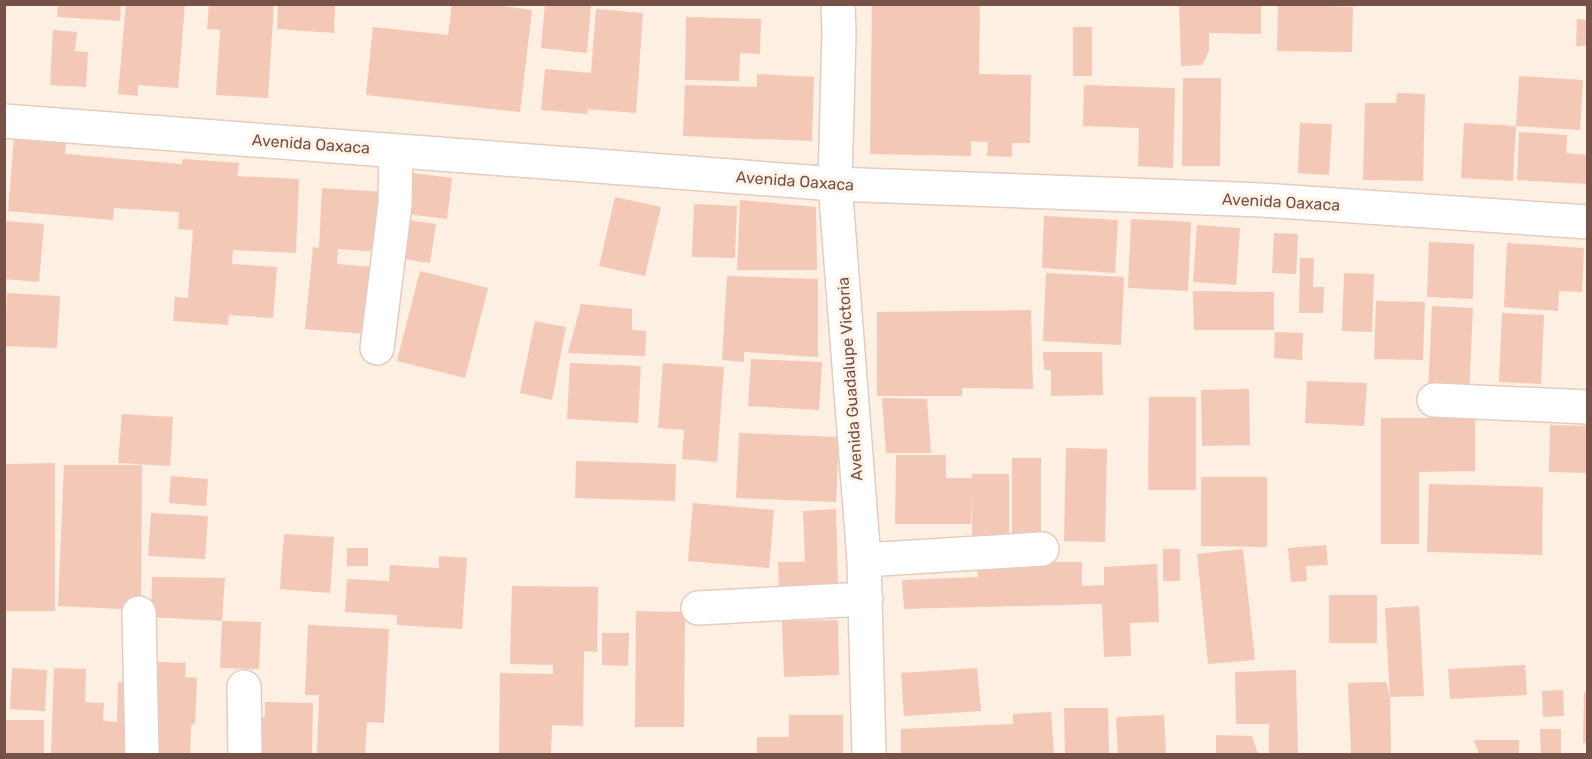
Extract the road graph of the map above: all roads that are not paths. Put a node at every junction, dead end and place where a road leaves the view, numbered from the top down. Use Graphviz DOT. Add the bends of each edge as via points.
graph roads {
  1 [pos="838,4"];
  2 [pos="4,121"];
  3 [pos="396,151"];
  4 [pos="836,184"];
  5 [pos="1587,222"];
  6 [pos="377,348"];
  7 [pos="1434,399"];
  8 [pos="1587,406"];
  9 [pos="1042,549"];
  10 [pos="864,560"];
  11 [pos="866,599"];
  12 [pos="698,608"];
  13 [pos="139,613"];
  14 [pos="244,687"];
  15 [pos="142,754"];
  16 [pos="245,754"];
  17 [pos="869,754"];
  1 -- 4 [label="street, Avenida Guadalupe Victoria"];
  2 -- 3 [label="street, Avenida Oaxaca"];
  3 -- 4 [label="street, Avenida Oaxaca"];
  3 -- 6 [label="street" via="395,204"];
  4 -- 5 [label="street, Avenida Oaxaca" via="1262,200"];
  4 -- 10 [label="street, Avenida Guadalupe Victoria"];
  7 -- 8 [label="street"];
  9 -- 10 [label="street"];
  10 -- 11 [label="street, Avenida Guadalupe Victoria"];
  11 -- 12 [label="street"];
  11 -- 17 [label="street, Avenida Guadalupe Victoria"];
  13 -- 15 [label="street"];
  14 -- 16 [label="street"];
}
